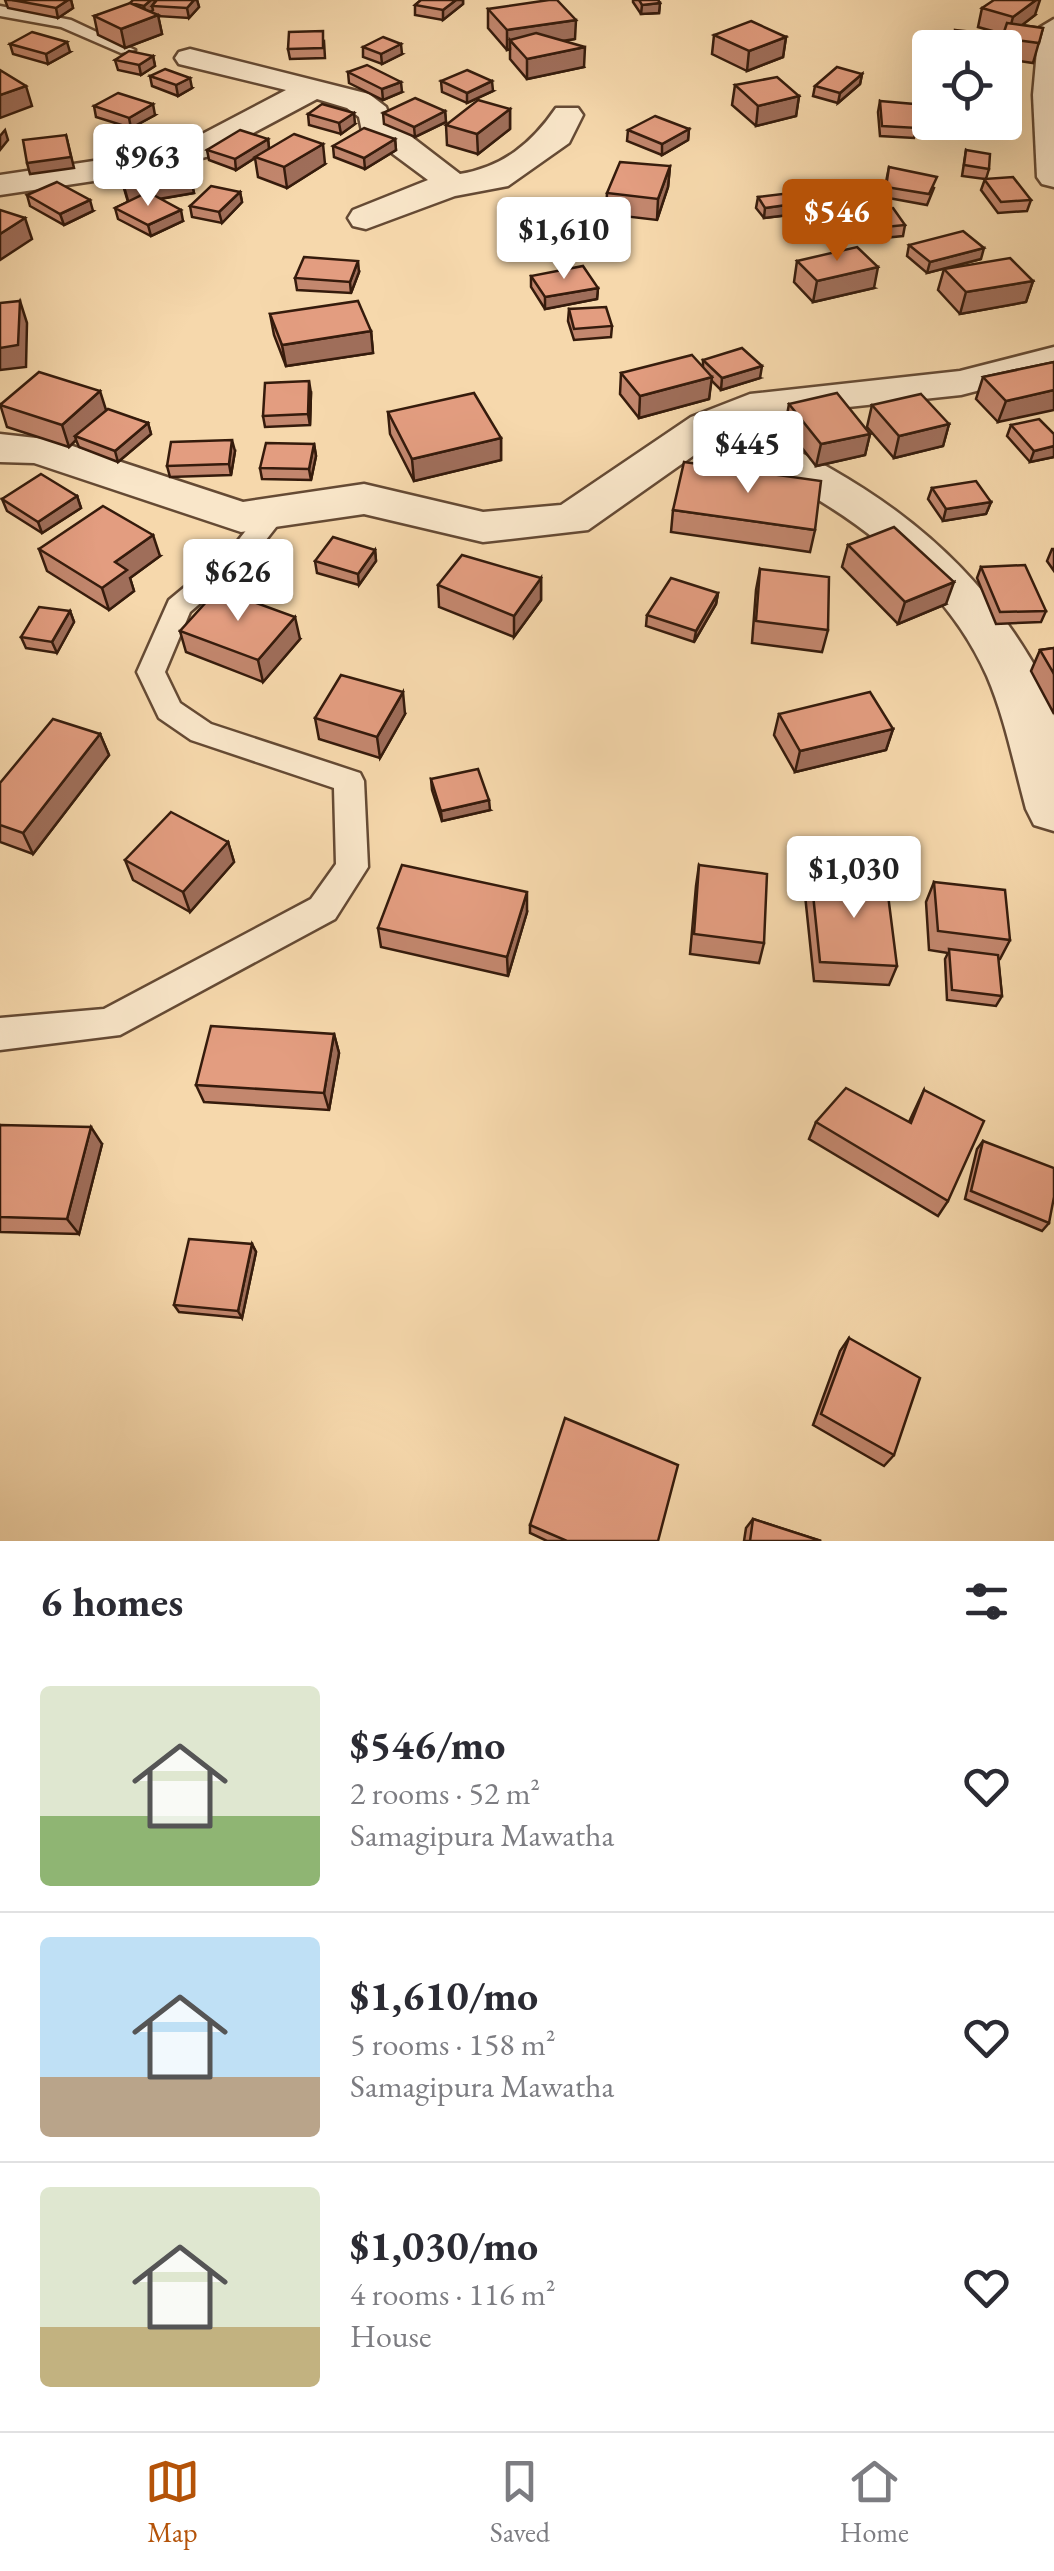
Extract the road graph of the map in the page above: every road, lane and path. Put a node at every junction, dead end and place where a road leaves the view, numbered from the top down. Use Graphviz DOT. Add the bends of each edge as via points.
graph roads {
  1 [pos="0,11"];
  2 [pos="1054,28"];
  3 [pos="127,50"];
  4 [pos="190,58"];
  5 [pos="310,90"];
  6 [pos="567,115"];
  7 [pos="1054,176"];
  8 [pos="0,185"];
  9 [pos="448,187"];
  10 [pos="366,218"];
  11 [pos="1054,359"];
  12 [pos="706,426"];
  13 [pos="0,448"];
  14 [pos="271,516"];
  15 [pos="1046,756"];
  16 [pos="1054,810"];
  17 [pos="0,1034"];
  1 -- 3 [label="lane" via="65,23"];
  2 -- 7 [label="street"];
  4 -- 5 [label="street"];
  5 -- 8 [label="street" via="198,149"];
  5 -- 9 [label="street" via="358,101 376,114 374,124 444,176"];
  6 -- 9 [label="street" via="556,136 496,179"];
  9 -- 10 [label="street"];
  11 -- 12 [label="street" via="961,383 765,403"];
  12 -- 14 [label="street" via="572,519 483,527 364,499"];
  12 -- 15 [label="street" via="780,456 900,530 1004,658"];
  13 -- 14 [label="street" via="38,450 241,517"];
  14 -- 17 [label="lane" via="242,553 179,608 152,672 169,710 201,732 349,781 352,868 322,909 108,1024"];
  15 -- 16 [label="street"];
}
